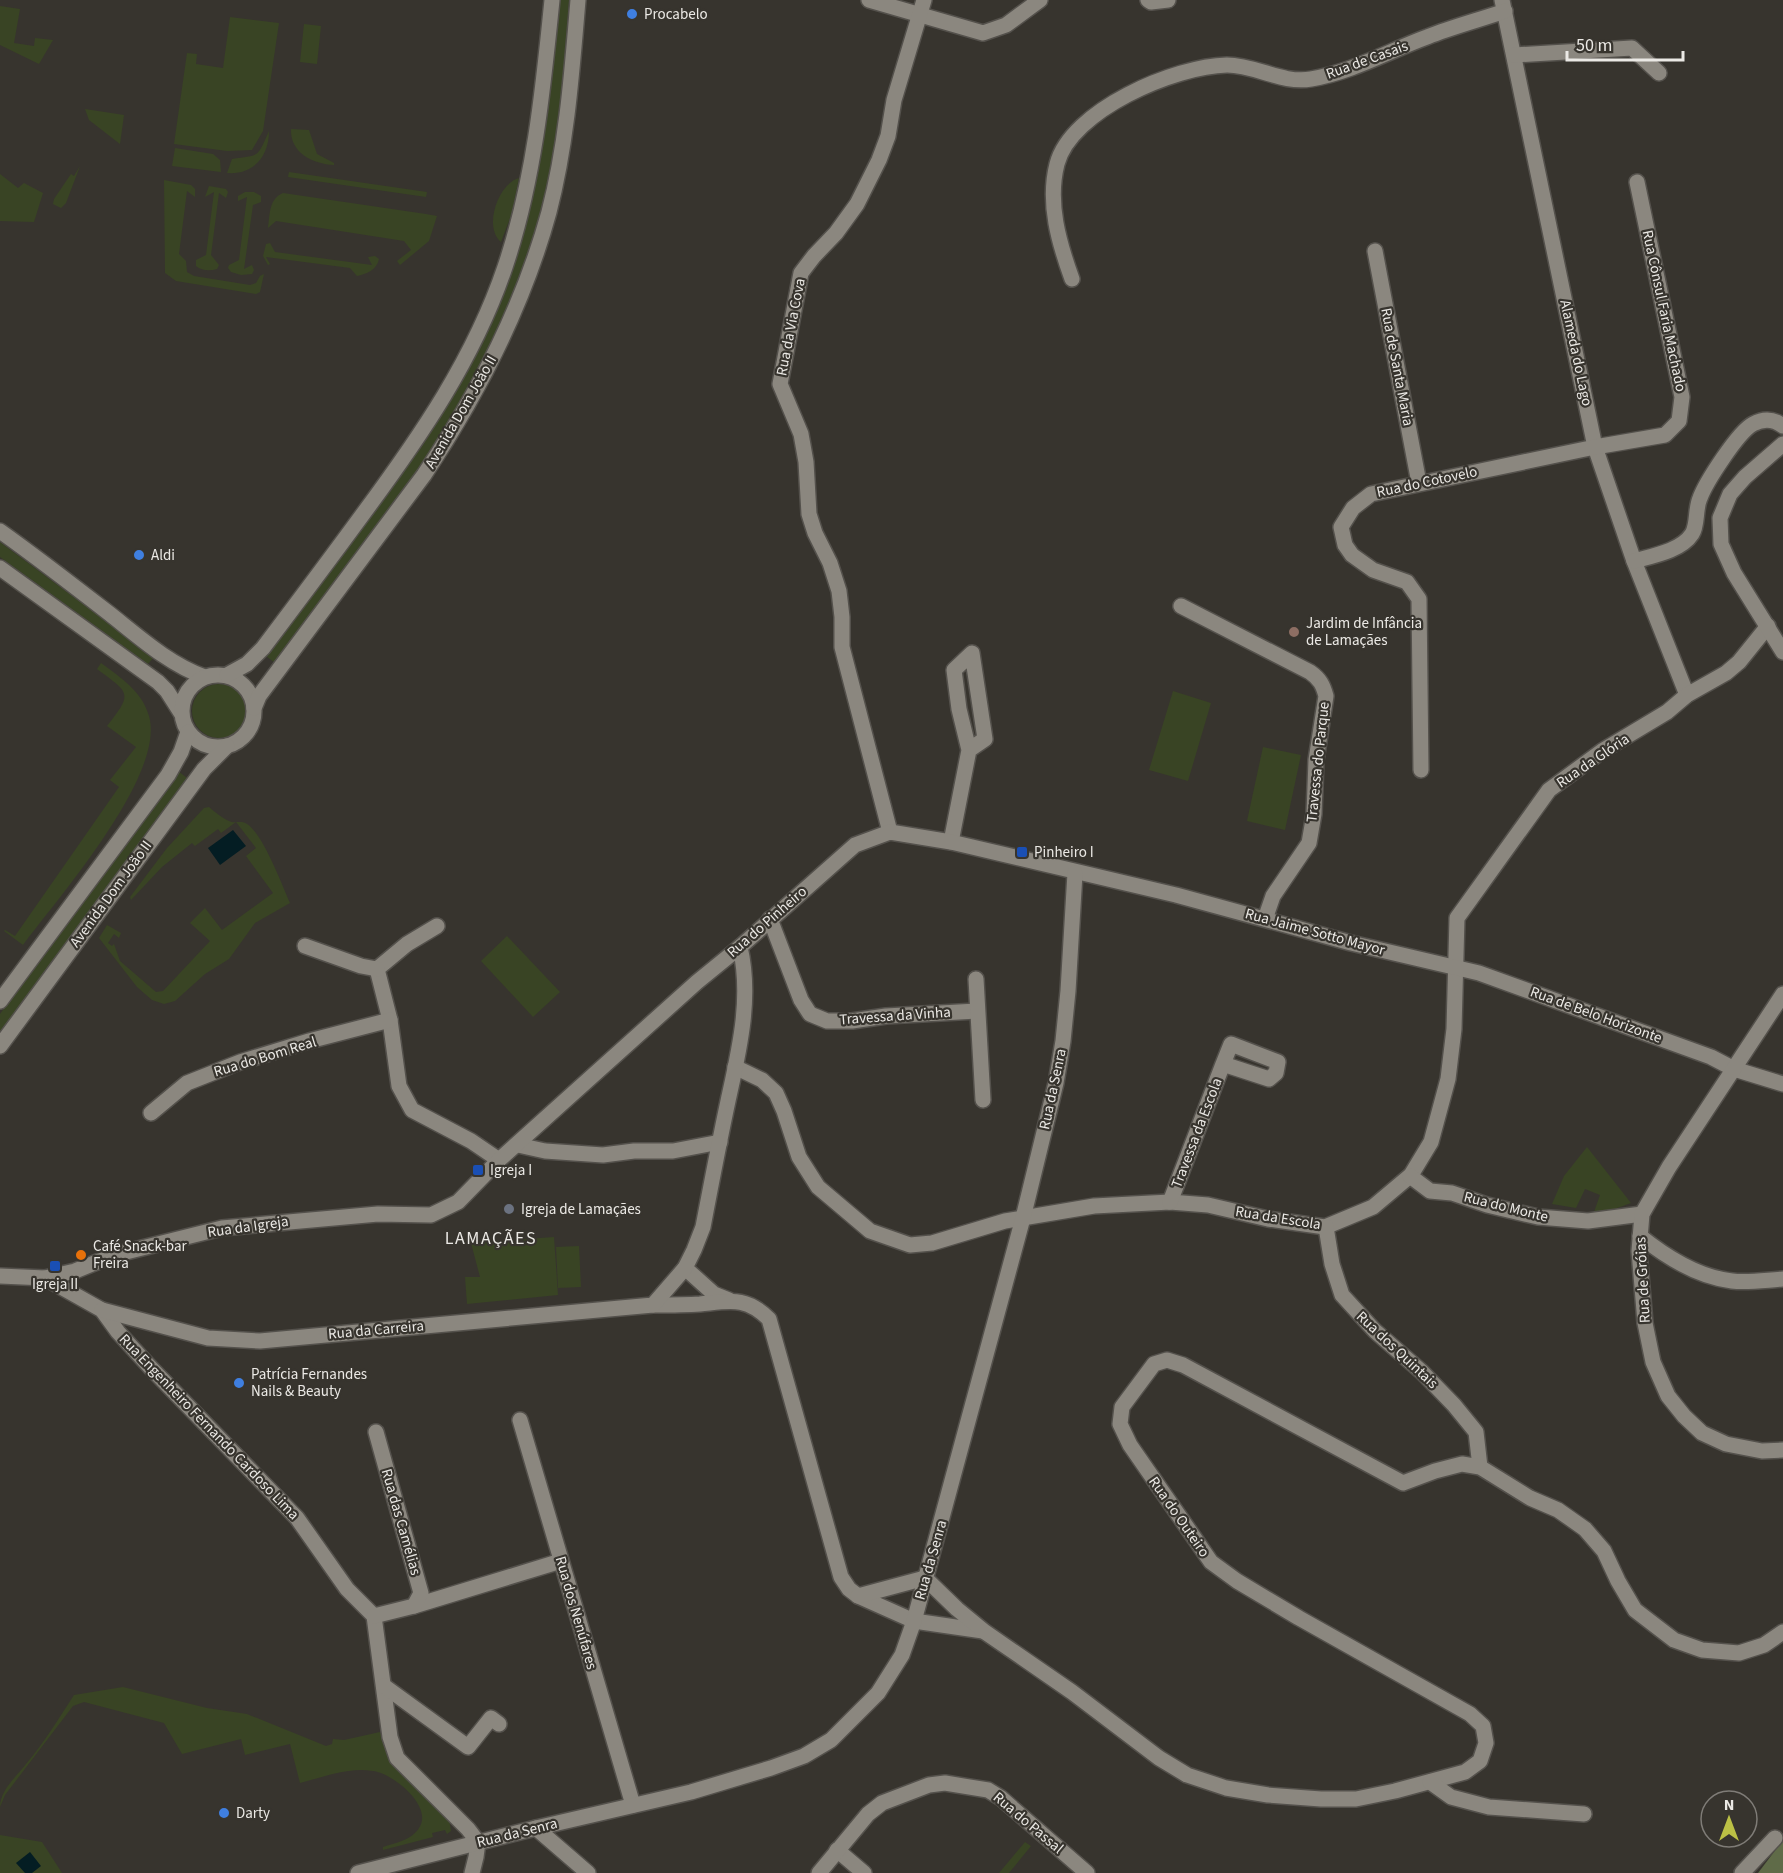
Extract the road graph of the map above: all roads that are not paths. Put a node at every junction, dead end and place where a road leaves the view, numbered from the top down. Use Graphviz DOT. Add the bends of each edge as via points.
graph roads {
  1 [pos="552,0"];
  2 [pos="579,0"];
  3 [pos="869,0"];
  4 [pos="924,0"];
  5 [pos="1040,0"];
  6 [pos="1148,0"];
  7 [pos="1168,0"];
  8 [pos="1503,6"];
  9 [pos="920,16"];
  10 [pos="1514,55"];
  11 [pos="1659,73"];
  12 [pos="1637,182"];
  13 [pos="1375,251"];
  14 [pos="1072,279"];
  15 [pos="1783,426"];
  16 [pos="1783,444"];
  17 [pos="1595,447"];
  18 [pos="1419,483"];
  19 [pos="0,531"];
  20 [pos="1634,561"];
  21 [pos="0,568"];
  22 [pos="1181,606"];
  23 [pos="1768,626"];
  24 [pos="1783,652"];
  25 [pos="227,675"];
  26 [pos="206,677"];
  27 [pos="1687,695"];
  28 [pos="254,708"];
  29 [pos="181,713"];
  30 [pos="188,732"];
  31 [pos="226,746"];
  32 [pos="969,750"];
  33 [pos="1421,770"];
  34 [pos="890,832"];
  35 [pos="951,842"];
  36 [pos="1075,873"];
  37 [pos="1176,895"];
  38 [pos="770,919"];
  39 [pos="1265,919"];
  40 [pos="437,926"];
  41 [pos="305,946"];
  42 [pos="740,947"];
  43 [pos="1455,967"];
  44 [pos="377,969"];
  45 [pos="976,979"];
  46 [pos="1783,994"];
  47 [pos="0,1001"];
  48 [pos="976,1011"];
  49 [pos="390,1020"];
  50 [pos="0,1046"];
  51 [pos="1223,1064"];
  52 [pos="735,1067"];
  53 [pos="1734,1069"];
  54 [pos="1783,1084"];
  55 [pos="982,1100"];
  56 [pos="151,1113"];
  57 [pos="720,1142"];
  58 [pos="518,1145"];
  59 [pos="499,1160"];
  60 [pos="1410,1176"];
  61 [pos="1170,1202"];
  62 [pos="1642,1214"];
  63 [pos="431,1215"];
  64 [pos="1023,1218"];
  65 [pos="1326,1227"];
  66 [pos="1640,1236"];
  67 [pos="685,1268"];
  68 [pos="0,1276"];
  69 [pos="45,1278"];
  70 [pos="1783,1279"];
  71 [pos="729,1300"];
  72 [pos="654,1305"];
  73 [pos="102,1310"];
  74 [pos="520,1420"];
  75 [pos="376,1432"];
  76 [pos="1783,1450"];
  77 [pos="1480,1467"];
  78 [pos="561,1561"];
  79 [pos="925,1578"];
  80 [pos="858,1596"];
  81 [pos="414,1606"];
  82 [pos="374,1616"];
  83 [pos="914,1622"];
  84 [pos="985,1632"];
  85 [pos="1783,1632"];
  86 [pos="384,1686"];
  87 [pos="499,1724"];
  88 [pos="1430,1782"];
  89 [pos="633,1805"];
  90 [pos="1584,1814"];
  91 [pos="536,1828"];
  92 [pos="1775,1838"];
  93 [pos="478,1842"];
  94 [pos="837,1850"];
  95 [pos="358,1873"];
  96 [pos="471,1873"];
  97 [pos="588,1873"];
  98 [pos="819,1873"];
  99 [pos="864,1873"];
  100 [pos="1087,1873"];
  101 [pos="1742,1873"];
  1 -- 25 [label="street, Avenida Dom João II" via="540,116 521,208 505,266 466,359 418,440 270,639 248,664"];
  2 -- 28 [label="street, Avenida Dom João II" via="567,115 549,213 506,332 486,375 437,455"];
  3 -- 9 [label="street"];
  4 -- 9 [label="street, Rua da Via Cova"];
  5 -- 9 [label="street" via="1006,25 983,33"];
  6 -- 7 [label="street"];
  8 -- 10 [label="street, Alameda do Lago"];
  8 -- 14 [label="street, Rua de Casais" via="1325,76 1289,79 1242,66 1210,66 1168,77 1118,100 1073,135 1057,164 1056,221"];
  9 -- 34 [label="street, Rua da Via Cova" via="879,160 857,204 801,273 780,384 801,434 809,513 839,591 842,647"];
  10 -- 11 [label="street" via="1632,48"];
  10 -- 17 [label="street, Alameda do Lago"];
  12 -- 17 [label="street, Rua Cônsul Faria Machado" via="1683,398 1679,421 1665,435"];
  13 -- 18 [label="street, Rua de Santa Maria"];
  15 -- 20 [label="street" via="1767,419 1752,424 1715,471 1699,500 1694,532 1684,543"];
  16 -- 23 [label="street" via="1730,494 1720,518 1721,544 1734,573"];
  17 -- 18 [label="street, Rua do Cotovelo"];
  17 -- 20 [label="street, Alameda do Lago"];
  18 -- 33 [label="street, Rua do Cotovelo" via="1371,494 1353,508 1341,527 1344,545 1352,555 1373,570 1407,582 1419,599"];
  19 -- 26 [label="street" via="143,641 184,668"];
  20 -- 27 [label="street, Alameda do Lago"];
  21 -- 29 [label="street" via="158,682"];
  22 -- 39 [label="street, Travessa do Parque" via="1311,672 1319,678 1326,696 1309,843 1273,896"];
  23 -- 24 [label="street"];
  23 -- 27 [label="street, Rua da Glória" via="1739,662"];
  25 -- 26 [label="street, Avenida Dom João II"];
  25 -- 28 [label="street" via="245,687"];
  26 -- 29 [label="street" via="185,695"];
  27 -- 43 [label="street, Rua da Glória" via="1549,790 1457,918"];
  28 -- 31 [label="street, Avenida Dom João II" via="250,728 236,743"];
  29 -- 30 [label="street"];
  30 -- 31 [label="street" via="201,744"];
  30 -- 47 [label="street, Avenida Dom João II" via="168,775"];
  31 -- 50 [label="street, Avenida Dom João II" via="204,769"];
  32 -- 32 [label="street" via="985,739 972,653 954,670"];
  32 -- 35 [label="street"];
  34 -- 35 [label="street, Rua do Pinheiro"];
  34 -- 38 [label="street, Rua do Pinheiro" via="855,845"];
  35 -- 36 [label="street, Rua do Pinheiro"];
  36 -- 37 [label="street, Rua do Pinheiro"];
  36 -- 64 [label="street, Rua da Senra" via="1063,1041"];
  37 -- 39 [label="street, Rua Jaime Sotto Mayor"];
  38 -- 42 [label="street, Rua do Pinheiro"];
  38 -- 48 [label="street, Travessa da Vinha" via="810,1014 827,1021 852,1021"];
  39 -- 43 [label="street, Rua Jaime Sotto Mayor"];
  40 -- 44 [label="street"];
  41 -- 44 [label="street"];
  42 -- 52 [label="street" via="745,969 744,1010"];
  42 -- 58 [label="street, Rua do Pinheiro"];
  43 -- 53 [label="street, Rua de Belo Horizonte" via="1614,1021"];
  43 -- 60 [label="street, Rua da Escola" via="1448,1079 1431,1142"];
  44 -- 49 [label="street"];
  45 -- 48 [label="street"];
  46 -- 53 [label="street, Rua de Gróias"];
  48 -- 55 [label="street"];
  49 -- 56 [label="street, Rua do Bom Real" via="274,1052 187,1083"];
  49 -- 59 [label="street" via="399,1086 412,1110"];
  51 -- 61 [label="street, Travessa da Escola"];
  52 -- 57 [label="street"];
  52 -- 64 [label="street, Rua da Escola" via="762,1080 776,1093 799,1157 818,1187 870,1231 910,1245 932,1243"];
  53 -- 54 [label="street, Rua de Belo Horizonte"];
  53 -- 62 [label="street, Rua de Gróias"];
  57 -- 58 [label="street" via="603,1155"];
  57 -- 67 [label="street" via="703,1227"];
  58 -- 59 [label="street, Rua do Pinheiro"];
  59 -- 63 [label="street, Rua do Pinheiro" via="458,1203"];
  60 -- 62 [label="street, Rua do Monte" via="1430,1191 1452,1193 1538,1217 1588,1221"];
  60 -- 65 [label="street, Rua da Escola" via="1372,1207"];
  61 -- 64 [label="street, Rua da Escola" via="1094,1206"];
  61 -- 65 [label="street, Rua da Escola" via="1208,1205"];
  62 -- 66 [label="street, Rua de Gróias"];
  63 -- 69 [label="street, Rua da Igreja" via="378,1214 222,1228 114,1255"];
  64 -- 79 [label="street, Rua da Senra"];
  65 -- 77 [label="street, Rua dos Quintais" via="1342,1295 1469,1423 1476,1432"];
  66 -- 70 [label="street" via="1681,1264 1706,1275 1732,1281"];
  66 -- 76 [label="street, Rua de Gróias" via="1645,1323 1653,1362 1668,1395 1702,1433 1726,1444 1762,1451"];
  67 -- 71 [label="street" via="714,1294"];
  67 -- 72 [label="street"];
  68 -- 69 [label="street, Rua da Igreja"];
  69 -- 73 [label="street, Rua Engenheiro Fernando Cardoso Lima"];
  71 -- 72 [label="street, Rua da Carreira"];
  71 -- 80 [label="street, Rua do Outeiro" via="743,1301 768,1319 841,1577"];
  72 -- 73 [label="street, Rua da Carreira" via="260,1341 208,1338"];
  73 -- 82 [label="street, Rua Engenheiro Fernando Cardoso Lima" via="117,1332 297,1518 347,1589"];
  74 -- 78 [label="street, Rua dos Nenúfares"];
  75 -- 81 [label="street, Rua das Camélias" via="421,1593"];
  77 -- 85 [label="street" via="1585,1529 1604,1551 1635,1610 1674,1640 1702,1650 1739,1653 1764,1645"];
  77 -- 88 [label="street, Rua do Outeiro" via="1462,1464 1403,1483 1167,1360 1154,1364 1122,1407 1120,1424 1130,1445 1211,1562 1290,1613 1470,1714 1483,1726 1486,1743 1480,1761 1465,1772"];
  78 -- 81 [label="street"];
  78 -- 89 [label="street, Rua dos Nenúfares"];
  79 -- 80 [label="street"];
  79 -- 83 [label="street, Rua da Senra"];
  79 -- 84 [label="street, Rua do Outeiro"];
  80 -- 83 [label="street, Rua do Outeiro"];
  81 -- 82 [label="street"];
  82 -- 86 [label="street"];
  83 -- 84 [label="street, Rua do Outeiro"];
  83 -- 89 [label="street, Rua da Senra" via="902,1655 878,1693 821,1748 771,1768"];
  84 -- 88 [label="street, Rua do Outeiro" via="1187,1775 1226,1788 1321,1799 1356,1798"];
  86 -- 87 [label="street" via="468,1747 491,1718"];
  86 -- 93 [label="street" via="390,1737 397,1758"];
  88 -- 90 [label="street" via="1451,1797 1489,1807"];
  89 -- 91 [label="street, Rua da Senra"];
  91 -- 93 [label="street, Rua da Senra"];
  91 -- 97 [label="street"];
  92 -- 101 [label="street"];
  93 -- 95 [label="street, Rua da Senra"];
  93 -- 96 [label="street"];
  94 -- 98 [label="street, Rua do Passal"];
  94 -- 99 [label="street"];
  94 -- 100 [label="street, Rua do Passal" via="882,1803 945,1783 988,1790 1001,1798"];
}
